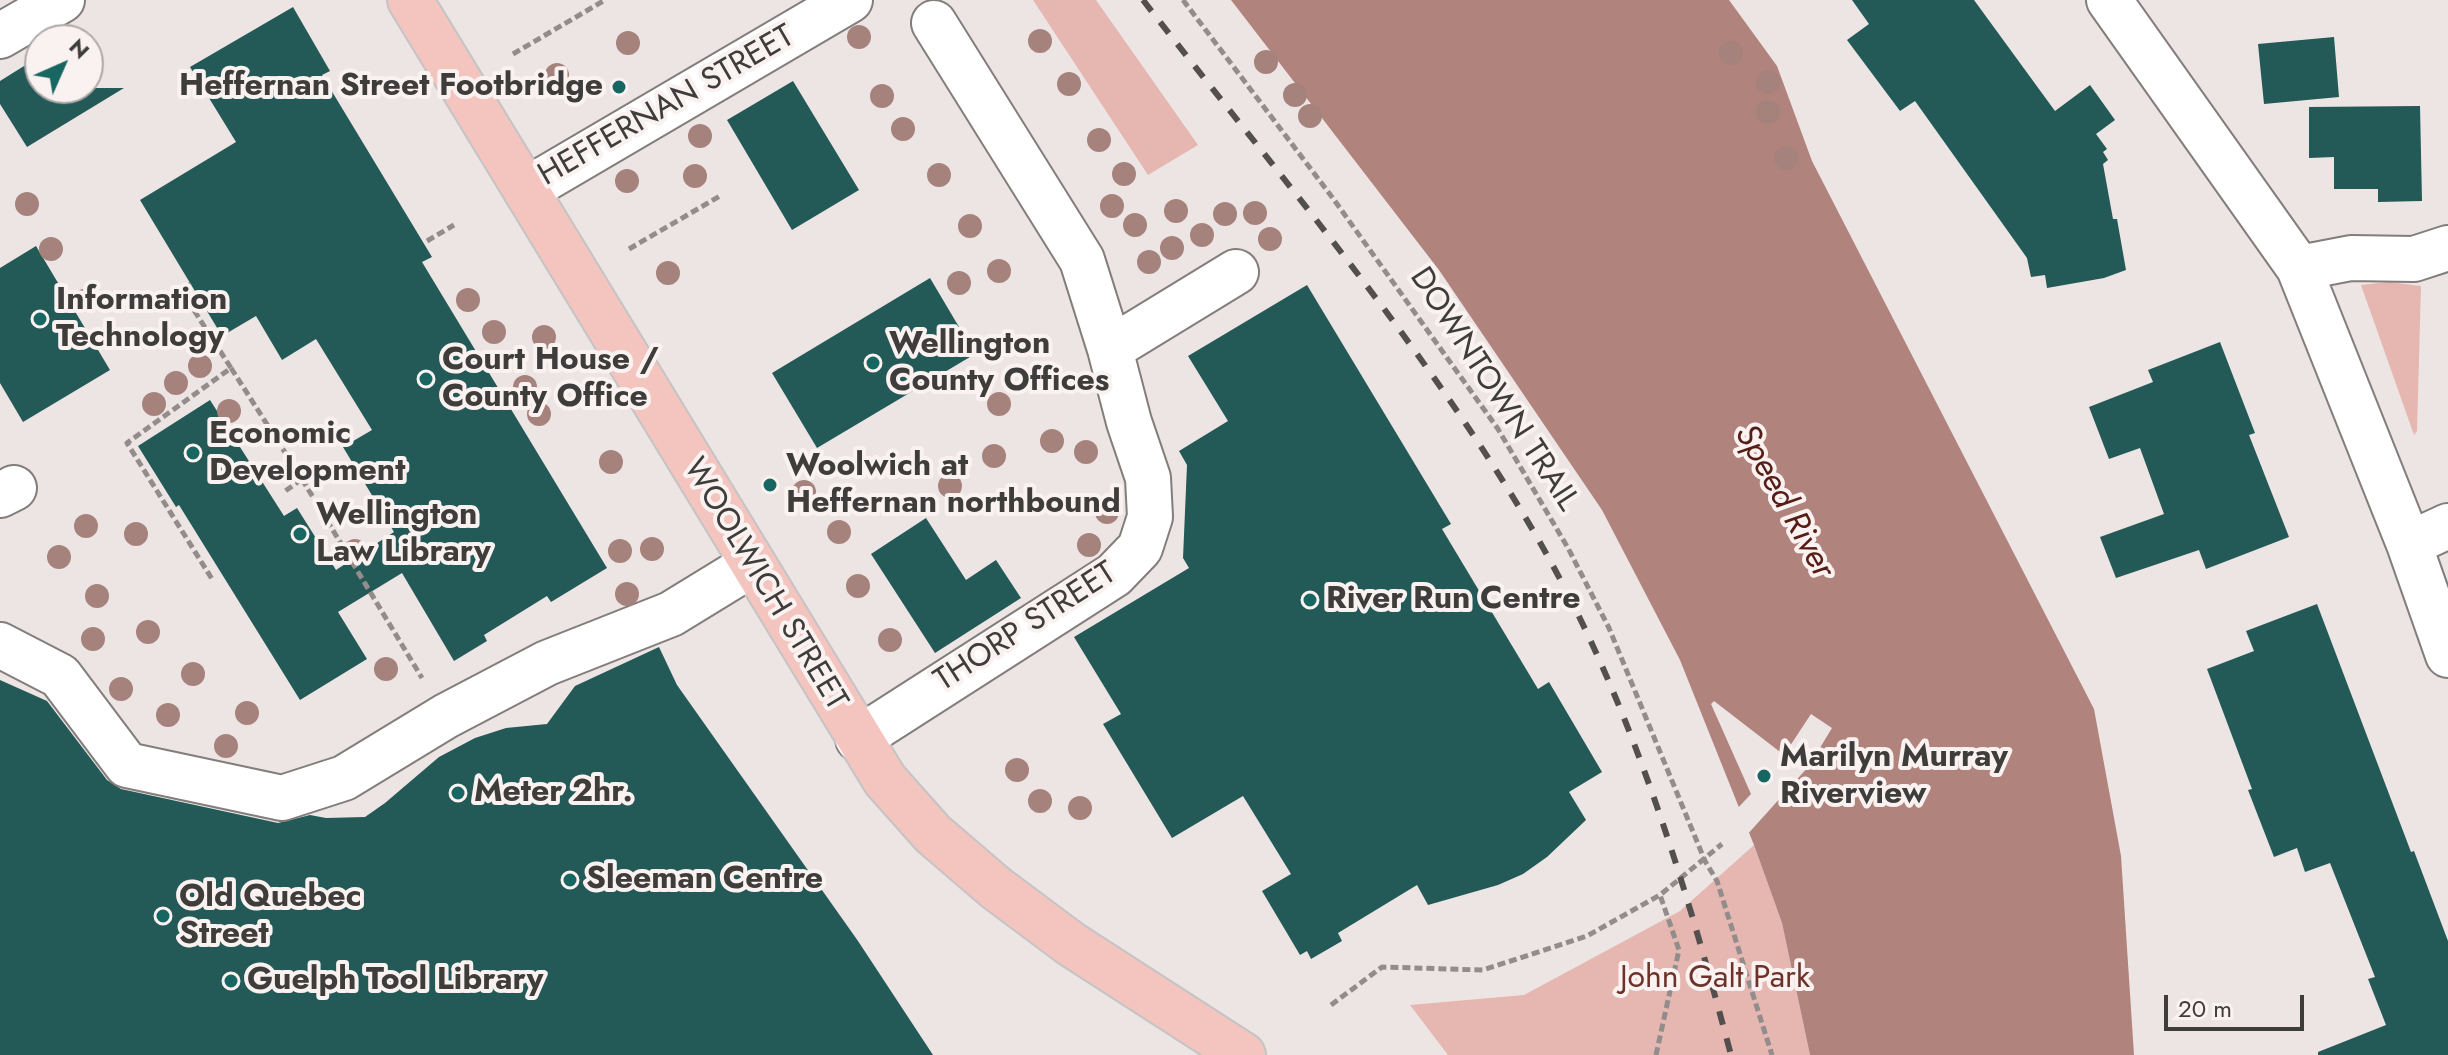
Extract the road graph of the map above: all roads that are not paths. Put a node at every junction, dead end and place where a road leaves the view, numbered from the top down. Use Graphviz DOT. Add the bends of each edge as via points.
graph roads {
  1 [pos="62,0"];
  2 [pos="410,0"];
  3 [pos="2109,0"];
  4 [pos="848,1"];
  5 [pos="934,23"];
  6 [pos="0,36"];
  7 [pos="526,190"];
  8 [pos="2448,248"];
  9 [pos="2299,268"];
  10 [pos="1236,272"];
  11 [pos="1110,349"];
  12 [pos="2448,526"];
  13 [pos="2409,544"];
  14 [pos="751,565"];
  15 [pos="0,645"];
  16 [pos="2448,655"];
  17 [pos="858,739"];
  18 [pos="1243,1055"];
  1 -- 6 [label="street"];
  2 -- 7 [label="main road, WOOLWICH STREET"];
  3 -- 9 [label="street"];
  4 -- 7 [label="street, HEFFERNAN STREET"];
  5 -- 11 [label="street, THORP STREET" via="1082,260"];
  7 -- 14 [label="main road, WOOLWICH STREET"];
  8 -- 9 [label="street" via="2414,259 2351,258"];
  9 -- 13 [label="street"];
  10 -- 11 [label="street"];
  11 -- 17 [label="street, THORP STREET" via="1148,478 1150,517 1140,548 1114,575"];
  12 -- 13 [label="street"];
  13 -- 16 [label="street"];
  14 -- 15 [label="street" via="671,614 547,663 344,778 282,798 127,765 60,676"];
  14 -- 17 [label="main road, WOOLWICH STREET"];
  17 -- 18 [label="main road, WOOLWICH STREET" via="885,780 933,834 996,888 1071,944"];
}
